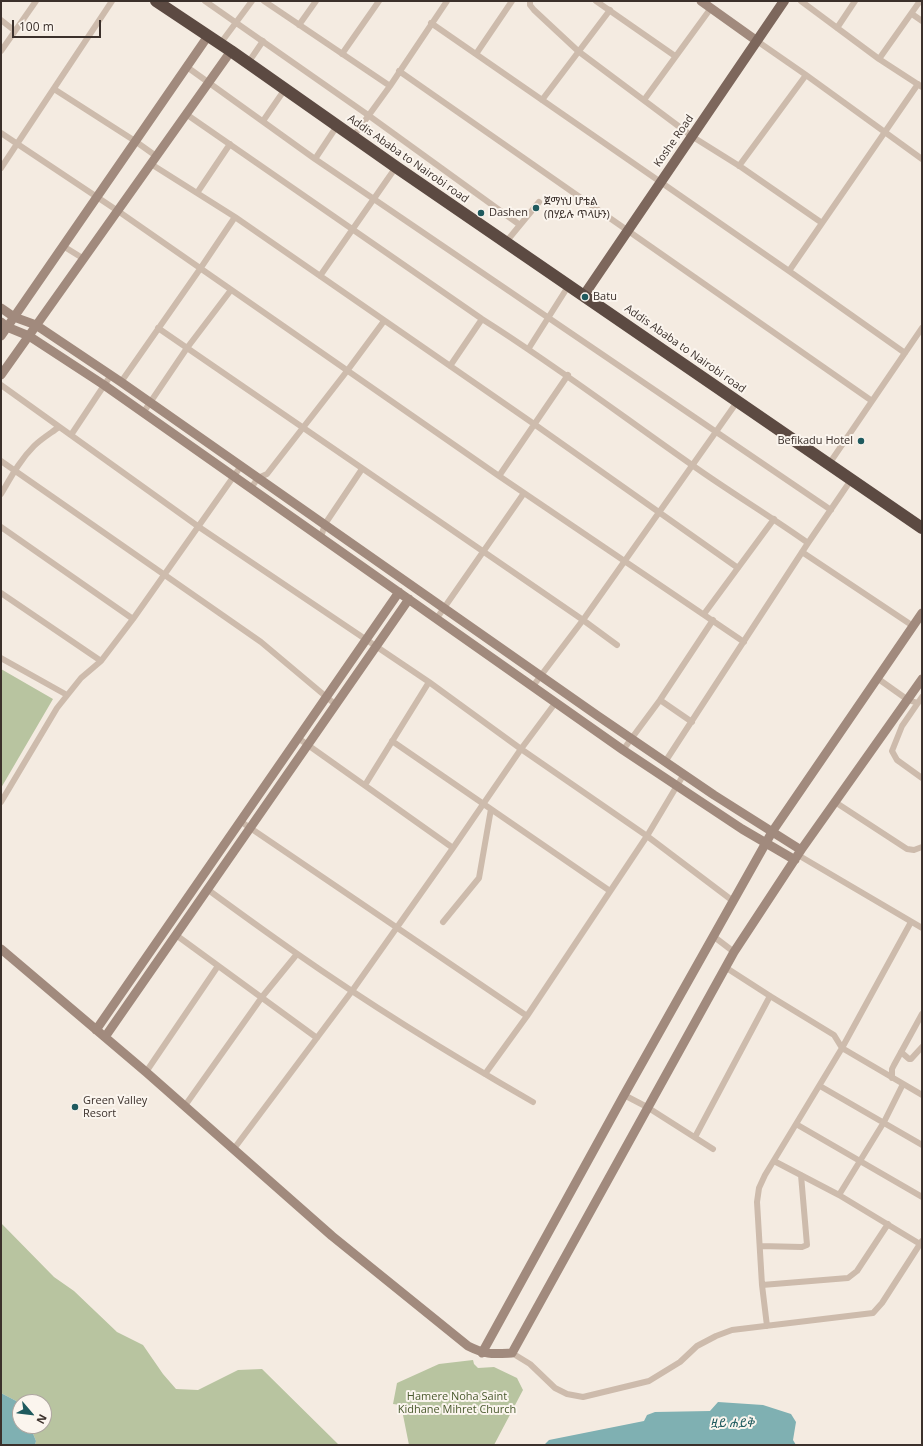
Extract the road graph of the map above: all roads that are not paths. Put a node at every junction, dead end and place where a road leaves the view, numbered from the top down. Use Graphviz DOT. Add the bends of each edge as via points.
graph roads {
  1 [pos="36,1"];
  2 [pos="112,1"];
  3 [pos="156,1"];
  4 [pos="205,1"];
  5 [pos="252,1"];
  6 [pos="264,1"];
  7 [pos="316,1"];
  8 [pos="379,1"];
  9 [pos="447,1"];
  10 [pos="512,1"];
  11 [pos="530,1"];
  12 [pos="596,1"];
  13 [pos="701,1"];
  14 [pos="784,1"];
  15 [pos="801,1"];
  16 [pos="855,1"];
  17 [pos="920,1"];
  18 [pos="711,8"];
  19 [pos="610,10"];
  20 [pos="912,14"];
  21 [pos="1,20"];
  22 [pos="922,21"];
  23 [pos="236,22"];
  24 [pos="431,23"];
  25 [pos="300,25"];
  26 [pos="837,28"];
  27 [pos="15,31"];
  28 [pos="208,36"];
  29 [pos="263,41"];
  30 [pos="757,41"];
  31 [pos="220,44"];
  32 [pos="231,51"];
  33 [pos="578,51"];
  34 [pos="1,52"];
  35 [pos="342,54"];
  36 [pos="476,54"];
  37 [pos="675,56"];
  38 [pos="879,59"];
  39 [pos="248,63"];
  40 [pos="187,67"];
  41 [pos="399,71"];
  42 [pos="806,75"];
  43 [pos="209,82"];
  44 [pos="920,85"];
  45 [pos="390,86"];
  46 [pos="54,89"];
  47 [pos="285,89"];
  48 [pos="542,100"];
  49 [pos="644,100"];
  50 [pos="186,114"];
  51 [pos="368,115"];
  52 [pos="262,120"];
  53 [pos="337,126"];
  54 [pos="1,132"];
  55 [pos="886,132"];
  56 [pos="353,137"];
  57 [pos="693,137"];
  58 [pos="136,141"];
  59 [pos="18,144"];
  60 [pos="230,144"];
  61 [pos="315,159"];
  62 [pos="922,159"];
  63 [pos="154,160"];
  64 [pos="739,166"];
  65 [pos="396,167"];
  66 [pos="1,168"];
  67 [pos="661,182"];
  68 [pos="197,193"];
  69 [pos="97,197"];
  70 [pos="374,199"];
  71 [pos="539,202"];
  72 [pos="118,211"];
  73 [pos="235,217"];
  74 [pos="822,223"];
  75 [pos="520,225"];
  76 [pos="353,230"];
  77 [pos="627,230"];
  78 [pos="506,242"];
  79 [pos="63,246"];
  80 [pos="84,259"];
  81 [pos="200,269"];
  82 [pos="789,271"];
  83 [pos="320,276"];
  84 [pos="569,285"];
  85 [pos="231,290"];
  86 [pos="584,295"];
  87 [pos="1,308"];
  88 [pos="548,316"];
  89 [pos="14,317"];
  90 [pos="482,319"];
  91 [pos="384,321"];
  92 [pos="4,324"];
  93 [pos="36,325"];
  94 [pos="158,328"];
  95 [pos="922,328"];
  96 [pos="1,336"];
  97 [pos="29,336"];
  98 [pos="187,348"];
  99 [pos="529,348"];
  100 [pos="905,353"];
  101 [pos="82,356"];
  102 [pos="76,366"];
  103 [pos="450,366"];
  104 [pos="347,371"];
  105 [pos="1,375"];
  106 [pos="111,375"];
  107 [pos="568,375"];
  108 [pos="121,382"];
  109 [pos="1,385"];
  110 [pos="104,385"];
  111 [pos="872,401"];
  112 [pos="150,402"];
  113 [pos="737,402"];
  114 [pos="143,413"];
  115 [pos="534,424"];
  116 [pos="59,427"];
  117 [pos="303,428"];
  118 [pos="716,432"];
  119 [pos="194,433"];
  120 [pos="71,435"];
  121 [pos="186,444"];
  122 [pos="1,461"];
  123 [pos="829,464"];
  124 [pos="693,465"];
  125 [pos="241,466"];
  126 [pos="362,469"];
  127 [pos="15,470"];
  128 [pos="234,475"];
  129 [pos="263,476"];
  130 [pos="499,476"];
  131 [pos="852,480"];
  132 [pos="267,484"];
  133 [pos="251,488"];
  134 [pos="524,493"];
  135 [pos="1,494"];
  136 [pos="260,494"];
  137 [pos="292,502"];
  138 [pos="831,510"];
  139 [pos="284,512"];
  140 [pos="660,512"];
  141 [pos="774,519"];
  142 [pos="325,524"];
  143 [pos="1,527"];
  144 [pos="199,527"];
  145 [pos="922,528"];
  146 [pos="321,537"];
  147 [pos="808,543"];
  148 [pos="483,551"];
  149 [pos="802,552"];
  150 [pos="374,558"];
  151 [pos="625,561"];
  152 [pos="738,568"];
  153 [pos="366,569"];
  154 [pos="164,575"];
  155 [pos="399,592"];
  156 [pos="1,593"];
  157 [pos="409,599"];
  158 [pos="445,607"];
  159 [pos="922,613"];
  160 [pos="704,614"];
  161 [pos="437,618"];
  162 [pos="133,619"];
  163 [pos="584,620"];
  164 [pos="713,620"];
  165 [pos="913,626"];
  166 [pos="366,640"];
  167 [pos="744,642"];
  168 [pos="496,643"];
  169 [pos="617,645"];
  170 [pos="376,647"];
  171 [pos="488,654"];
  172 [pos="1,658"];
  173 [pos="101,661"];
  174 [pos="342,675"];
  175 [pos="541,675"];
  176 [pos="877,678"];
  177 [pos="922,679"];
  178 [pos="352,681"];
  179 [pos="429,682"];
  180 [pos="554,684"];
  181 [pos="534,686"];
  182 [pos="67,695"];
  183 [pos="546,695"];
  184 [pos="327,696"];
  185 [pos="922,697"];
  186 [pos="660,700"];
  187 [pos="908,700"];
  188 [pos="556,702"];
  189 [pos="918,703"];
  190 [pos="336,705"];
  191 [pos="598,716"];
  192 [pos="692,722"];
  193 [pos="591,726"];
  194 [pos="298,738"];
  195 [pos="632,738"];
  196 [pos="392,741"];
  197 [pos="308,745"];
  198 [pos="521,749"];
  199 [pos="623,750"];
  200 [pos="665,762"];
  201 [pos="684,774"];
  202 [pos="922,778"];
  203 [pos="365,785"];
  204 [pos="677,786"];
  205 [pos="714,795"];
  206 [pos="1,802"];
  207 [pos="835,802"];
  208 [pos="483,804"];
  209 [pos="707,806"];
  210 [pos="490,809"];
  211 [pos="750,818"];
  212 [pos="240,821"];
  213 [pos="250,828"];
  214 [pos="742,829"];
  215 [pos="772,832"];
  216 [pos="647,836"];
  217 [pos="765,843"];
  218 [pos="922,847"];
  219 [pos="453,848"];
  220 [pos="798,855"];
  221 [pos="208,889"];
  222 [pos="610,891"];
  223 [pos="733,901"];
  224 [pos="443,922"];
  225 [pos="911,922"];
  226 [pos="397,928"];
  227 [pos="922,928"];
  228 [pos="176,935"];
  229 [pos="713,936"];
  230 [pos="1,949"];
  231 [pos="734,952"];
  232 [pos="297,954"];
  233 [pos="218,966"];
  234 [pos="725,967"];
  235 [pos="352,991"];
  236 [pos="770,996"];
  237 [pos="262,997"];
  238 [pos="922,1014"];
  239 [pos="527,1016"];
  240 [pos="96,1030"];
  241 [pos="105,1037"];
  242 [pos="317,1038"];
  243 [pos="922,1047"];
  244 [pos="842,1048"];
  245 [pos="901,1052"];
  246 [pos="146,1072"];
  247 [pos="485,1074"];
  248 [pos="892,1078"];
  249 [pos="903,1084"];
  250 [pos="820,1086"];
  251 [pos="624,1095"];
  252 [pos="922,1095"];
  253 [pos="533,1102"];
  254 [pos="184,1107"];
  255 [pos="647,1107"];
  256 [pos="884,1122"];
  257 [pos="796,1124"];
  258 [pos="695,1137"];
  259 [pos="922,1145"];
  260 [pos="713,1149"];
  261 [pos="233,1150"];
  262 [pos="774,1161"];
  263 [pos="861,1161"];
  264 [pos="801,1175"];
  265 [pos="839,1195"];
  266 [pos="922,1197"];
  267 [pos="888,1224"];
  268 [pos="921,1242"];
  269 [pos="760,1246"];
  270 [pos="762,1285"];
  271 [pos="767,1326"];
  272 [pos="482,1353"];
  273 [pos="512,1353"];
  1 -- 27 [label="street"];
  2 -- 46 [label="street"];
  3 -- 28 [label="highway, Addis Ababa to Nairobi road"];
  4 -- 23 [label="street"];
  5 -- 23 [label="street"];
  6 -- 25 [label="street"];
  7 -- 25 [label="street"];
  8 -- 35 [label="street"];
  9 -- 24 [label="street"];
  10 -- 36 [label="street"];
  11 -- 33 [label="street" via="534,10"];
  12 -- 19 [label="street"];
  13 -- 18 [label="street"];
  14 -- 30 [label="main road, Koshe Road"];
  15 -- 26 [label="street"];
  16 -- 26 [label="street"];
  17 -- 20 [label="street"];
  18 -- 30 [label="street"];
  18 -- 37 [label="street"];
  19 -- 33 [label="street"];
  19 -- 37 [label="street"];
  20 -- 22 [label="street"];
  20 -- 38 [label="street"];
  21 -- 27 [label="street"];
  23 -- 29 [label="street"];
  23 -- 31 [label="street"];
  24 -- 36 [label="street"];
  24 -- 41 [label="street"];
  25 -- 35 [label="street"];
  26 -- 38 [label="street"];
  27 -- 34 [label="street"];
  28 -- 31 [label="highway, Addis Ababa to Nairobi road"];
  28 -- 40 [label="street"];
  29 -- 39 [label="street"];
  29 -- 51 [label="street"];
  30 -- 42 [label="street"];
  30 -- 57 [label="main road, Koshe Road"];
  31 -- 32 [label="highway, Addis Ababa to Nairobi road"];
  32 -- 39 [label="highway, Addis Ababa to Nairobi road"];
  32 -- 43 [label="street"];
  33 -- 48 [label="street"];
  33 -- 49 [label="street"];
  35 -- 45 [label="street"];
  36 -- 48 [label="street"];
  37 -- 49 [label="street"];
  38 -- 44 [label="street"];
  39 -- 47 [label="highway, Addis Ababa to Nairobi road"];
  40 -- 43 [label="street"];
  40 -- 58 [label="street"];
  41 -- 45 [label="street"];
  41 -- 77 [label="street"];
  42 -- 55 [label="street"];
  42 -- 64 [label="street"];
  43 -- 50 [label="street"];
  43 -- 52 [label="street"];
  44 -- 55 [label="street"];
  45 -- 51 [label="street"];
  46 -- 58 [label="street"];
  46 -- 59 [label="street"];
  47 -- 52 [label="street"];
  47 -- 53 [label="highway, Addis Ababa to Nairobi road"];
  48 -- 67 [label="street"];
  49 -- 57 [label="street"];
  50 -- 60 [label="street"];
  50 -- 63 [label="street"];
  51 -- 56 [label="street"];
  51 -- 75 [label="street"];
  52 -- 61 [label="street"];
  53 -- 56 [label="highway, Addis Ababa to Nairobi road"];
  53 -- 61 [label="street"];
  54 -- 59 [label="street"];
  55 -- 62 [label="street"];
  55 -- 74 [label="street"];
  56 -- 65 [label="highway, Addis Ababa to Nairobi road"];
  57 -- 64 [label="street"];
  57 -- 67 [label="main road, Koshe Road"];
  58 -- 63 [label="street"];
  58 -- 69 [label="street"];
  59 -- 66 [label="street"];
  59 -- 69 [label="street"];
  60 -- 68 [label="street"];
  60 -- 76 [label="street"];
  61 -- 70 [label="street"];
  63 -- 68 [label="street"];
  63 -- 72 [label="street"];
  64 -- 74 [label="street"];
  65 -- 70 [label="street"];
  65 -- 78 [label="highway, Addis Ababa to Nairobi road"];
  67 -- 77 [label="main road, Koshe Road"];
  67 -- 82 [label="street"];
  68 -- 73 [label="street"];
  69 -- 72 [label="street"];
  69 -- 79 [label="street"];
  70 -- 76 [label="street"];
  70 -- 88 [label="street"];
  71 -- 75 [label="street"];
  72 -- 80 [label="street"];
  72 -- 81 [label="street"];
  73 -- 81 [label="street"];
  73 -- 83 [label="street"];
  74 -- 82 [label="street"];
  75 -- 78 [label="street"];
  76 -- 83 [label="street"];
  76 -- 90 [label="street"];
  77 -- 86 [label="main road, Koshe Road"];
  77 -- 111 [label="street"];
  78 -- 84 [label="highway, Addis Ababa to Nairobi road"];
  79 -- 80 [label="street"];
  79 -- 89 [label="street"];
  80 -- 93 [label="street"];
  81 -- 85 [label="street"];
  81 -- 94 [label="street"];
  82 -- 100 [label="street"];
  83 -- 91 [label="street"];
  84 -- 86 [label="highway, Addis Ababa to Nairobi road"];
  84 -- 88 [label="street"];
  85 -- 98 [label="street"];
  85 -- 104 [label="street"];
  86 -- 113 [label="highway, Addis Ababa to Nairobi road"];
  87 -- 89 [label="street"];
  88 -- 99 [label="street"];
  88 -- 118 [label="street"];
  89 -- 92 [label="street"];
  89 -- 93 [label="street"];
  90 -- 99 [label="street"];
  90 -- 103 [label="street"];
  91 -- 103 [label="street"];
  91 -- 104 [label="street"];
  92 -- 96 [label="street"];
  92 -- 97 [label="street"];
  93 -- 97 [label="street"];
  93 -- 101 [label="street"];
  94 -- 98 [label="street"];
  94 -- 108 [label="street"];
  95 -- 100 [label="street"];
  97 -- 102 [label="street"];
  97 -- 105 [label="street"];
  98 -- 112 [label="street"];
  98 -- 117 [label="street"];
  99 -- 107 [label="street"];
  100 -- 111 [label="street"];
  101 -- 102 [label="street"];
  101 -- 106 [label="street"];
  102 -- 110 [label="street"];
  103 -- 115 [label="street"];
  104 -- 117 [label="street"];
  104 -- 130 [label="street"];
  106 -- 108 [label="street"];
  106 -- 110 [label="street"];
  107 -- 115 [label="street"];
  107 -- 124 [label="street"];
  108 -- 112 [label="street"];
  109 -- 116 [label="street"];
  110 -- 114 [label="street"];
  110 -- 120 [label="street"];
  111 -- 123 [label="street"];
  112 -- 114 [label="street"];
  112 -- 119 [label="street"];
  113 -- 118 [label="street"];
  113 -- 123 [label="highway, Addis Ababa to Nairobi road"];
  114 -- 121 [label="street"];
  115 -- 130 [label="street"];
  115 -- 140 [label="street"];
  116 -- 120 [label="street"];
  116 -- 127 [label="street" via="35,445"];
  117 -- 126 [label="street"];
  117 -- 129 [label="street"];
  118 -- 124 [label="street"];
  118 -- 138 [label="street"];
  119 -- 121 [label="street"];
  119 -- 125 [label="street"];
  120 -- 144 [label="street"];
  121 -- 128 [label="street"];
  122 -- 127 [label="street"];
  123 -- 131 [label="highway, Addis Ababa to Nairobi road"];
  124 -- 140 [label="street"];
  124 -- 141 [label="street"];
  125 -- 128 [label="street"];
  125 -- 129 [label="street"];
  126 -- 142 [label="street"];
  126 -- 148 [label="street"];
  127 -- 135 [label="street"];
  127 -- 154 [label="street"];
  128 -- 133 [label="street"];
  128 -- 144 [label="street"];
  129 -- 132 [label="street"];
  129 -- 133 [label="street"];
  130 -- 134 [label="street"];
  131 -- 138 [label="street"];
  131 -- 145 [label="highway, Addis Ababa to Nairobi road"];
  132 -- 136 [label="street"];
  132 -- 137 [label="street"];
  133 -- 136 [label="street"];
  134 -- 148 [label="street"];
  134 -- 151 [label="street"];
  136 -- 139 [label="street"];
  137 -- 139 [label="street"];
  137 -- 142 [label="street"];
  138 -- 147 [label="street"];
  139 -- 146 [label="street"];
  140 -- 151 [label="street"];
  140 -- 152 [label="street"];
  141 -- 147 [label="street"];
  141 -- 152 [label="street"];
  142 -- 146 [label="street"];
  142 -- 150 [label="street"];
  143 -- 162 [label="street"];
  144 -- 154 [label="street"];
  144 -- 166 [label="street"];
  146 -- 153 [label="street"];
  147 -- 149 [label="street"];
  148 -- 158 [label="street"];
  148 -- 163 [label="street"];
  149 -- 165 [label="street"];
  149 -- 167 [label="street"];
  150 -- 153 [label="street"];
  150 -- 158 [label="street"];
  151 -- 160 [label="street"];
  151 -- 163 [label="street"];
  152 -- 160 [label="street"];
  153 -- 155 [label="street"];
  154 -- 162 [label="street"];
  154 -- 184 [label="street" via="261,642"];
  155 -- 157 [label="street"];
  155 -- 166 [label="street"];
  156 -- 173 [label="street"];
  157 -- 161 [label="street"];
  157 -- 170 [label="street"];
  158 -- 161 [label="street"];
  158 -- 168 [label="street"];
  159 -- 165 [label="street"];
  160 -- 164 [label="street"];
  161 -- 171 [label="street"];
  162 -- 173 [label="street"];
  163 -- 169 [label="street"];
  163 -- 175 [label="street"];
  164 -- 167 [label="street"];
  164 -- 186 [label="street"];
  165 -- 176 [label="street"];
  166 -- 170 [label="street"];
  166 -- 174 [label="street"];
  167 -- 192 [label="street"];
  168 -- 171 [label="street"];
  168 -- 175 [label="street"];
  170 -- 178 [label="street"];
  170 -- 179 [label="street"];
  171 -- 181 [label="street"];
  172 -- 182 [label="street"];
  173 -- 182 [label="street" via="81,678"];
  174 -- 178 [label="street"];
  174 -- 184 [label="street"];
  175 -- 180 [label="street"];
  175 -- 181 [label="street"];
  176 -- 187 [label="street"];
  176 -- 215 [label="street"];
  177 -- 187 [label="street"];
  178 -- 190 [label="street"];
  179 -- 196 [label="street"];
  179 -- 198 [label="street"];
  180 -- 183 [label="street"];
  180 -- 191 [label="street"];
  181 -- 183 [label="street"];
  182 -- 206 [label="street"];
  183 -- 188 [label="street"];
  184 -- 190 [label="street"];
  184 -- 194 [label="street"];
  185 -- 189 [label="street"];
  186 -- 192 [label="street"];
  186 -- 195 [label="street"];
  187 -- 189 [label="street"];
  187 -- 207 [label="street"];
  188 -- 193 [label="street"];
  188 -- 198 [label="street"];
  189 -- 202 [label="street" via="902,726 892,751 897,760"];
  190 -- 197 [label="street"];
  191 -- 193 [label="street"];
  191 -- 195 [label="street"];
  192 -- 200 [label="street"];
  193 -- 199 [label="street"];
  194 -- 197 [label="street"];
  194 -- 212 [label="street"];
  195 -- 199 [label="street"];
  195 -- 200 [label="street"];
  196 -- 203 [label="street"];
  196 -- 208 [label="street"];
  197 -- 203 [label="street"];
  197 -- 213 [label="street"];
  198 -- 208 [label="street"];
  198 -- 216 [label="street"];
  199 -- 204 [label="street"];
  200 -- 201 [label="street"];
  201 -- 204 [label="street"];
  201 -- 205 [label="street"];
  203 -- 219 [label="street"];
  204 -- 209 [label="street"];
  204 -- 216 [label="street"];
  205 -- 209 [label="street"];
  205 -- 211 [label="street"];
  207 -- 218 [label="street" via="907,849"];
  207 -- 220 [label="street"];
  208 -- 210 [label="street"];
  208 -- 219 [label="street"];
  209 -- 214 [label="street"];
  210 -- 222 [label="street"];
  210 -- 224 [label="street" via="479,878"];
  211 -- 214 [label="street"];
  211 -- 215 [label="street"];
  212 -- 213 [label="street"];
  212 -- 240 [label="street"];
  213 -- 221 [label="street"];
  213 -- 226 [label="street"];
  214 -- 217 [label="street"];
  215 -- 217 [label="street"];
  215 -- 220 [label="street"];
  216 -- 222 [label="street"];
  216 -- 223 [label="street"];
  217 -- 220 [label="street"];
  217 -- 223 [label="street"];
  219 -- 226 [label="street"];
  220 -- 225 [label="street"];
  220 -- 231 [label="street"];
  221 -- 228 [label="street"];
  221 -- 232 [label="street"];
  222 -- 239 [label="street"];
  223 -- 229 [label="street"];
  225 -- 227 [label="street"];
  225 -- 244 [label="street"];
  226 -- 235 [label="street"];
  226 -- 239 [label="street"];
  228 -- 233 [label="street"];
  228 -- 241 [label="street"];
  229 -- 231 [label="street"];
  229 -- 251 [label="street"];
  230 -- 240 [label="street"];
  231 -- 234 [label="street"];
  232 -- 235 [label="street"];
  232 -- 237 [label="street"];
  233 -- 237 [label="street"];
  233 -- 246 [label="street"];
  234 -- 236 [label="street"];
  234 -- 255 [label="street"];
  235 -- 242 [label="street"];
  235 -- 247 [label="street"];
  236 -- 244 [label="street" via="834,1035"];
  236 -- 258 [label="street"];
  237 -- 242 [label="street"];
  237 -- 254 [label="street"];
  238 -- 245 [label="street"];
  239 -- 247 [label="street"];
  240 -- 241 [label="street"];
  241 -- 246 [label="street"];
  242 -- 261 [label="street"];
  243 -- 245 [label="street" via="911,1059"];
  244 -- 248 [label="street"];
  244 -- 250 [label="street"];
  245 -- 248 [label="street" via="892,1069"];
  246 -- 254 [label="street"];
  247 -- 253 [label="street"];
  248 -- 249 [label="street"];
  249 -- 252 [label="street"];
  249 -- 256 [label="street"];
  250 -- 256 [label="street"];
  250 -- 257 [label="street"];
  251 -- 255 [label="street"];
  251 -- 272 [label="street"];
  254 -- 261 [label="street"];
  255 -- 258 [label="street"];
  255 -- 273 [label="street"];
  256 -- 259 [label="street"];
  256 -- 263 [label="street"];
  257 -- 262 [label="street"];
  257 -- 263 [label="street"];
  258 -- 260 [label="street"];
  261 -- 272 [label="street" via="332,1236 468,1346"];
  262 -- 264 [label="street"];
  262 -- 269 [label="street" via="757,1196"];
  263 -- 265 [label="street"];
  263 -- 266 [label="street"];
  264 -- 265 [label="street"];
  264 -- 269 [label="street" via="807,1245"];
  265 -- 267 [label="street"];
  267 -- 268 [label="street"];
  267 -- 270 [label="street" via="852,1276"];
  268 -- 271 [label="street" via="882,1304 873,1313"];
  269 -- 270 [label="street"];
  270 -- 271 [label="street"];
  271 -- 273 [label="street" via="732,1330 716,1336 697,1346 680,1362 649,1382 583,1397 555,1388 530,1364"];
  272 -- 273 [label="street"];
}
